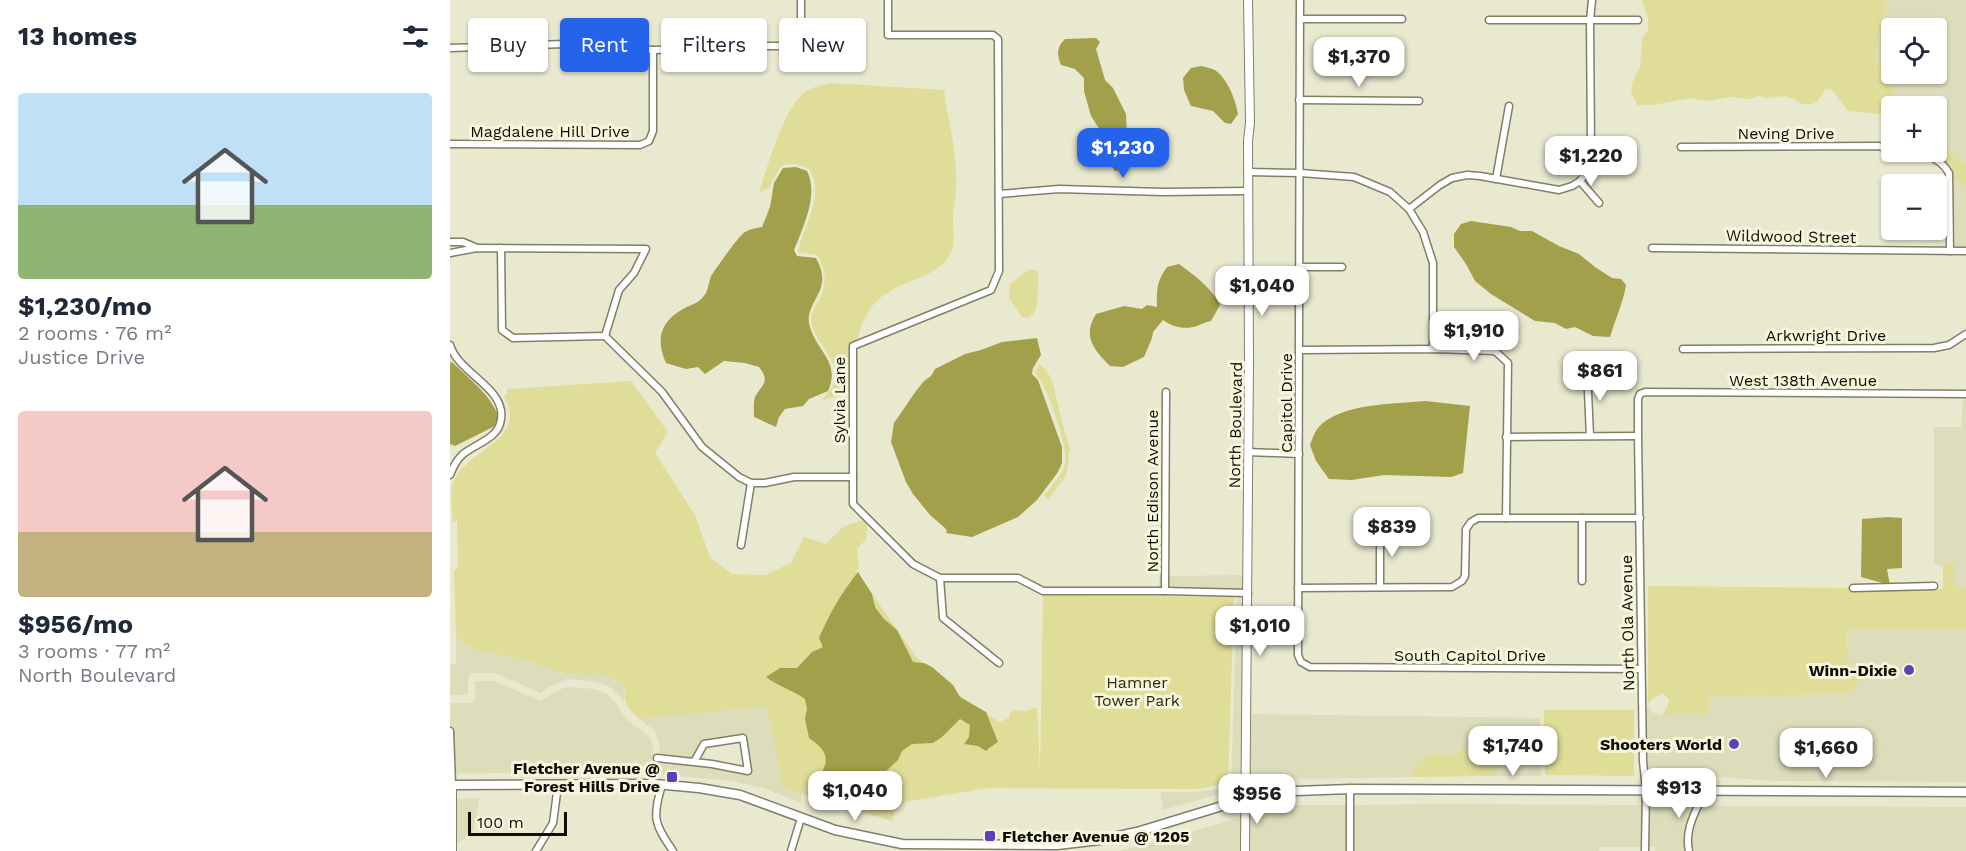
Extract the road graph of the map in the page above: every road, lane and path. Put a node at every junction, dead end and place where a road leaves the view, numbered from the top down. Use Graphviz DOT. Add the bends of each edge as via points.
graph roads {
  1 [pos="801,0"];
  2 [pos="888,0"];
  3 [pos="1248,0"];
  4 [pos="1300,0"];
  5 [pos="1592,0"];
  6 [pos="1300,19"];
  7 [pos="1402,19"];
  8 [pos="1489,20"];
  9 [pos="1638,20"];
  10 [pos="1590,21"];
  11 [pos="450,48"];
  12 [pos="653,50"];
  13 [pos="1299,100"];
  14 [pos="1419,101"];
  15 [pos="1509,106"];
  16 [pos="450,144"];
  17 [pos="1681,147"];
  18 [pos="1881,147"];
  19 [pos="1940,162"];
  20 [pos="1248,172"];
  21 [pos="1300,173"];
  22 [pos="1496,179"];
  23 [pos="1580,181"];
  24 [pos="1248,191"];
  25 [pos="999,194"];
  26 [pos="1599,203"];
  27 [pos="1409,209"];
  28 [pos="450,242"];
  29 [pos="477,248"];
  30 [pos="501,248"];
  31 [pos="1652,248"];
  32 [pos="1950,251"];
  33 [pos="1966,251"];
  34 [pos="450,253"];
  35 [pos="1299,267"];
  36 [pos="1342,267"];
  37 [pos="1966,334"];
  38 [pos="605,336"];
  39 [pos="450,345"];
  40 [pos="1433,349"];
  41 [pos="1683,349"];
  42 [pos="1300,350"];
  43 [pos="1587,370"];
  44 [pos="1166,392"];
  45 [pos="1640,394"];
  46 [pos="1966,394"];
  47 [pos="1590,436"];
  48 [pos="1638,436"];
  49 [pos="1506,437"];
  50 [pos="1248,452"];
  51 [pos="1299,454"];
  52 [pos="450,475"];
  53 [pos="853,477"];
  54 [pos="751,483"];
  55 [pos="1506,518"];
  56 [pos="1582,518"];
  57 [pos="1640,518"];
  58 [pos="1380,528"];
  59 [pos="741,545"];
  60 [pos="940,578"];
  61 [pos="1582,581"];
  62 [pos="1934,586"];
  63 [pos="1380,587"];
  64 [pos="1298,588"];
  65 [pos="1853,588"];
  66 [pos="1165,591"];
  67 [pos="1248,593"];
  68 [pos="1301,662"];
  69 [pos="999,663"];
  70 [pos="1641,669"];
  71 [pos="450,731"];
  72 [pos="657,758"];
  73 [pos="694,762"];
  74 [pos="451,785"];
  75 [pos="558,785"];
  76 [pos="662,785"];
  77 [pos="1350,789"];
  78 [pos="1646,790"];
  79 [pos="1705,792"];
  80 [pos="1966,792"];
  81 [pos="1245,799"];
  82 [pos="801,818"];
  83 [pos="452,851"];
  84 [pos="536,851"];
  85 [pos="673,851"];
  86 [pos="791,851"];
  87 [pos="1245,851"];
  88 [pos="1350,851"];
  89 [pos="1645,851"];
  90 [pos="1689,851"];
  1 -- 12 [label="street" via="801,35 785,46"];
  2 -- 25 [label="street, Sylvia Lane" via="888,35 993,35 998,39"];
  3 -- 20 [label="street, North Boulevard"];
  4 -- 6 [label="street, Capitol Drive"];
  5 -- 10 [label="street"];
  6 -- 7 [label="street"];
  6 -- 13 [label="street, Capitol Drive"];
  8 -- 10 [label="street"];
  9 -- 10 [label="street"];
  10 -- 23 [label="street" via="1591,150 1589,170"];
  11 -- 12 [label="street" via="564,44"];
  12 -- 16 [label="street, Magdalene Hill Drive" via="653,131 648,141 640,145"];
  13 -- 14 [label="street"];
  13 -- 21 [label="street, Capitol Drive"];
  15 -- 22 [label="street"];
  17 -- 18 [label="street, Neving Drive"];
  19 -- 32 [label="street" via="1949,173"];
  20 -- 21 [label="street"];
  20 -- 24 [label="street, North Boulevard"];
  21 -- 27 [label="street" via="1354,177 1390,192"];
  21 -- 35 [label="street, Capitol Drive"];
  22 -- 23 [label="street" via="1559,190"];
  22 -- 27 [label="street" via="1473,175 1452,178"];
  23 -- 26 [label="street"];
  24 -- 25 [label="street" via="1059,189"];
  24 -- 50 [label="street, North Boulevard"];
  25 -- 53 [label="street, Sylvia Lane" via="999,271 992,290 852,346"];
  27 -- 40 [label="street" via="1423,232 1433,263"];
  28 -- 29 [label="street"];
  29 -- 30 [label="street"];
  29 -- 34 [label="street"];
  30 -- 38 [label="street" via="502,330 513,338"];
  30 -- 38 [label="street" via="646,249 634,273 619,290"];
  31 -- 32 [label="street, Wildwood Street"];
  32 -- 33 [label="street, Wildwood Street"];
  35 -- 36 [label="street"];
  35 -- 42 [label="street, Capitol Drive"];
  37 -- 41 [label="street, Arkwright Drive" via="1949,345 1934,348"];
  38 -- 54 [label="street" via="662,392 702,447"];
  39 -- 52 [label="street" via="457,358 499,400 502,414 500,427 463,454"];
  40 -- 42 [label="street"];
  40 -- 49 [label="street" via="1495,351 1508,363"];
  42 -- 51 [label="street, Capitol Drive"];
  43 -- 47 [label="street"];
  44 -- 66 [label="street, North Edison Avenue"];
  45 -- 46 [label="street, West 138th Avenue"];
  45 -- 48 [label="street, North Ola Avenue"];
  47 -- 48 [label="street"];
  47 -- 49 [label="street"];
  48 -- 57 [label="street, North Ola Avenue"];
  49 -- 55 [label="street"];
  50 -- 51 [label="street"];
  50 -- 67 [label="street, North Boulevard"];
  51 -- 64 [label="street, Capitol Drive"];
  53 -- 54 [label="street" via="794,477"];
  53 -- 60 [label="street, Sylvia Lane" via="853,504 913,564"];
  54 -- 59 [label="street"];
  55 -- 56 [label="street"];
  55 -- 63 [label="street" via="1478,518 1471,522 1466,529 1465,576 1452,587"];
  56 -- 57 [label="street"];
  56 -- 61 [label="street"];
  57 -- 70 [label="street, North Ola Avenue"];
  58 -- 63 [label="street"];
  60 -- 66 [label="street, Sylvia Lane" via="1018,578 1043,591"];
  60 -- 69 [label="street" via="943,618"];
  62 -- 65 [label="street"];
  63 -- 64 [label="street"];
  64 -- 68 [label="street, Capitol Drive"];
  66 -- 67 [label="street, Sylvia Lane"];
  67 -- 81 [label="street, North Boulevard"];
  68 -- 70 [label="street, South Capitol Drive" via="1310,667"];
  70 -- 78 [label="street, North Ola Avenue"];
  71 -- 74 [label="street"];
  72 -- 73 [label="street"];
  73 -- 73 [label="street" via="733,768 748,771 743,738 704,744"];
  74 -- 75 [label="main road"];
  74 -- 83 [label="street"];
  75 -- 76 [label="main road"];
  75 -- 84 [label="street" via="553,823"];
  76 -- 82 [label="main road" via="740,795"];
  76 -- 85 [label="street" via="655,815 660,832"];
  77 -- 78 [label="main road"];
  77 -- 81 [label="main road" via="1296,791"];
  77 -- 88 [label="street"];
  78 -- 79 [label="main road"];
  78 -- 89 [label="street, North Ola Avenue"];
  79 -- 80 [label="main road"];
  79 -- 90 [label="street" via="1688,830"];
  81 -- 82 [label="main road" via="1130,833 1056,845 902,844 835,830"];
  81 -- 87 [label="street, North Boulevard"];
  82 -- 86 [label="street"];
}
